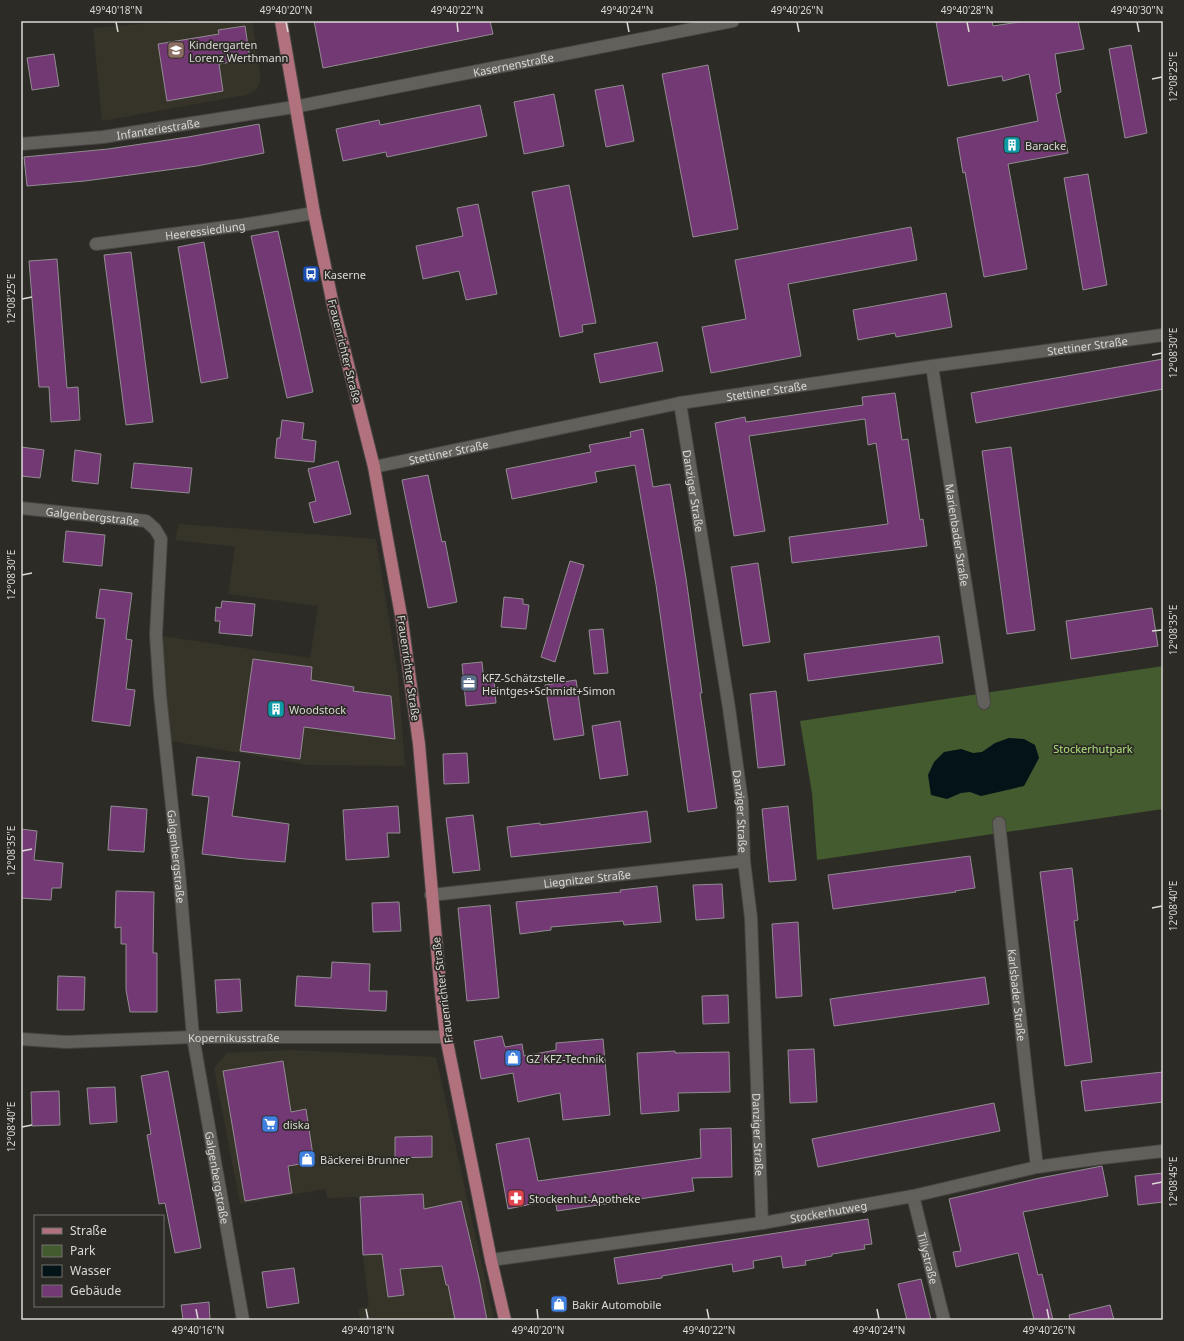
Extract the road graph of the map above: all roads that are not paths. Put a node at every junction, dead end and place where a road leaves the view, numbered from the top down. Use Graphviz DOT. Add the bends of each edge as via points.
graph roads {
  1 [pos="281,21"];
  2 [pos="733,21"];
  3 [pos="294,107"];
  4 [pos="21,144"];
  5 [pos="314,213"];
  6 [pos="96,244"];
  7 [pos="1163,335"];
  8 [pos="932,366"];
  9 [pos="680,403"];
  10 [pos="374,467"];
  11 [pos="21,508"];
  12 [pos="984,703"];
  13 [pos="1000,823"];
  14 [pos="744,862"];
  15 [pos="431,894"];
  16 [pos="193,1037"];
  17 [pos="446,1037"];
  18 [pos="21,1039"];
  19 [pos="1163,1151"];
  20 [pos="1037,1167"];
  21 [pos="913,1196"];
  22 [pos="762,1222"];
  23 [pos="491,1260"];
  24 [pos="243,1320"];
  25 [pos="505,1320"];
  26 [pos="944,1320"];
  1 -- 3 [label="main road, Frauenrichter Straße"];
  2 -- 3 [label="street, Kasernenstraße"];
  3 -- 4 [label="street, Infanteriestraße" via="103,136"];
  3 -- 5 [label="main road, Frauenrichter Straße"];
  5 -- 6 [label="street, Heeressiedlung"];
  5 -- 10 [label="main road, Frauenrichter Straße" via="333,305"];
  7 -- 8 [label="street, Stettiner Straße"];
  8 -- 9 [label="street, Stettiner Straße"];
  8 -- 12 [label="street, Marienbader Straße"];
  9 -- 10 [label="street, Stettiner Straße"];
  9 -- 14 [label="street, Danziger Straße" via="741,794"];
  10 -- 15 [label="main road, Frauenrichter Straße" via="410,673 419,744"];
  11 -- 16 [label="street, Galgenbergstraße" via="146,521 161,539 156,635"];
  13 -- 20 [label="street, Karlsbader Straße"];
  14 -- 15 [label="street, Liegnitzer Straße"];
  14 -- 22 [label="street, Danziger Straße" via="751,918"];
  15 -- 17 [label="main road, Frauenrichter Straße"];
  16 -- 17 [label="street, Kopernikusstraße"];
  16 -- 18 [label="street, Kopernikusstraße" via="66,1042"];
  16 -- 24 [label="street, Galgenbergstraße"];
  17 -- 23 [label="main road, Frauenrichter Straße"];
  19 -- 20 [label="street, Stockerhutweg"];
  20 -- 21 [label="street, Stockerhutweg"];
  21 -- 22 [label="street, Stockerhutweg"];
  21 -- 26 [label="street, Tillystraße"];
  22 -- 23 [label="street, Stockerhutweg"];
  23 -- 25 [label="main road, Frauenrichter Straße"];
}
